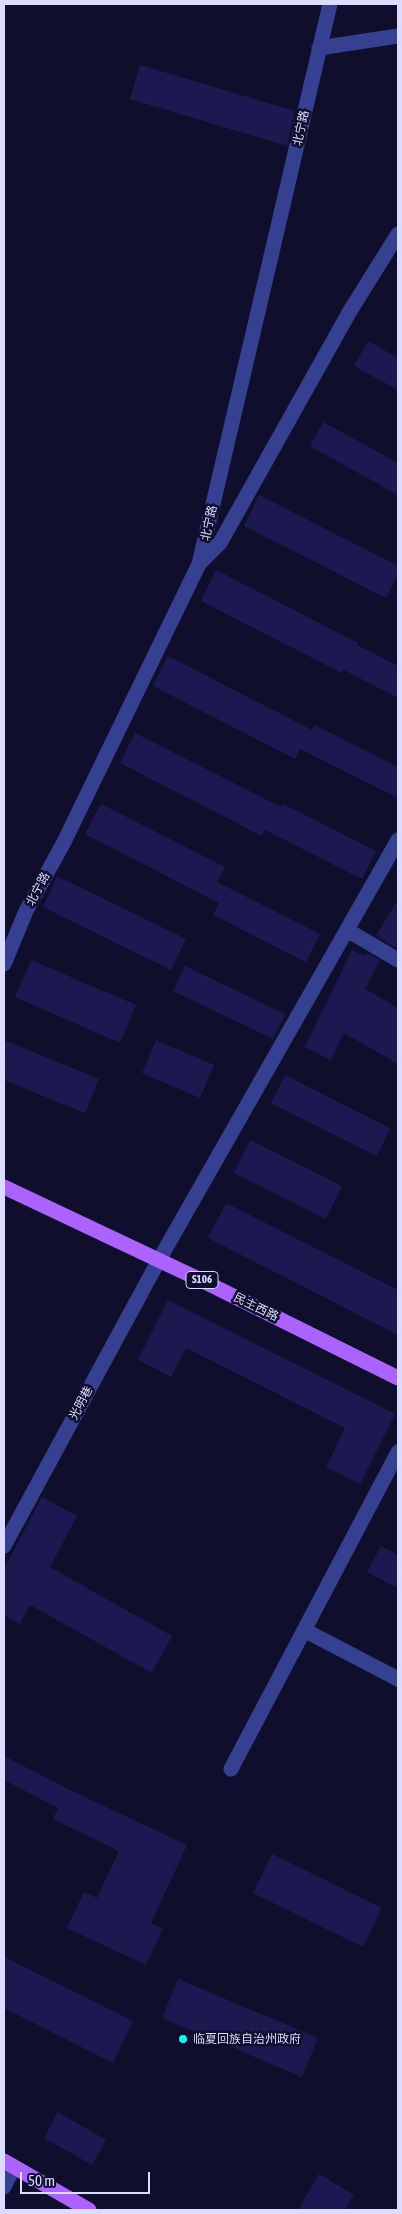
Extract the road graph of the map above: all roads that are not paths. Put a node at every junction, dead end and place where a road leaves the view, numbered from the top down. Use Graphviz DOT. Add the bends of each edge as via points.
graph roads {
  1 [pos="330,4"];
  2 [pos="398,36"];
  3 [pos="319,48"];
  4 [pos="398,234"];
  5 [pos="199,564"];
  6 [pos="398,840"];
  7 [pos="347,930"];
  8 [pos="398,960"];
  9 [pos="4,964"];
  10 [pos="4,1187"];
  11 [pos="159,1260"];
  12 [pos="398,1378"];
  13 [pos="398,1452"];
  14 [pos="4,1546"];
  15 [pos="304,1630"];
  16 [pos="398,1679"];
  17 [pos="231,1768"];
  18 [pos="9,2164"];
  19 [pos="4,2187"];
  20 [pos="89,2210"];
  1 -- 3 [label="street, 北宁路"];
  2 -- 3 [label="street"];
  3 -- 5 [label="street, 北宁路"];
  4 -- 5 [label="street" via="350,311 220,543"];
  5 -- 9 [label="street, 北宁路" via="64,842 26,911"];
  6 -- 7 [label="street, 光明巷"];
  7 -- 8 [label="street"];
  7 -- 11 [label="street, 光明巷"];
  10 -- 11 [label="main road, 民主西路 / S106"];
  11 -- 12 [label="main road, 民主西路 / S106"];
  11 -- 14 [label="street, 光明巷"];
  13 -- 15 [label="street"];
  15 -- 16 [label="street"];
  15 -- 17 [label="street"];
  18 -- 19 [label="street"];
  18 -- 20 [label="main road"];
}
